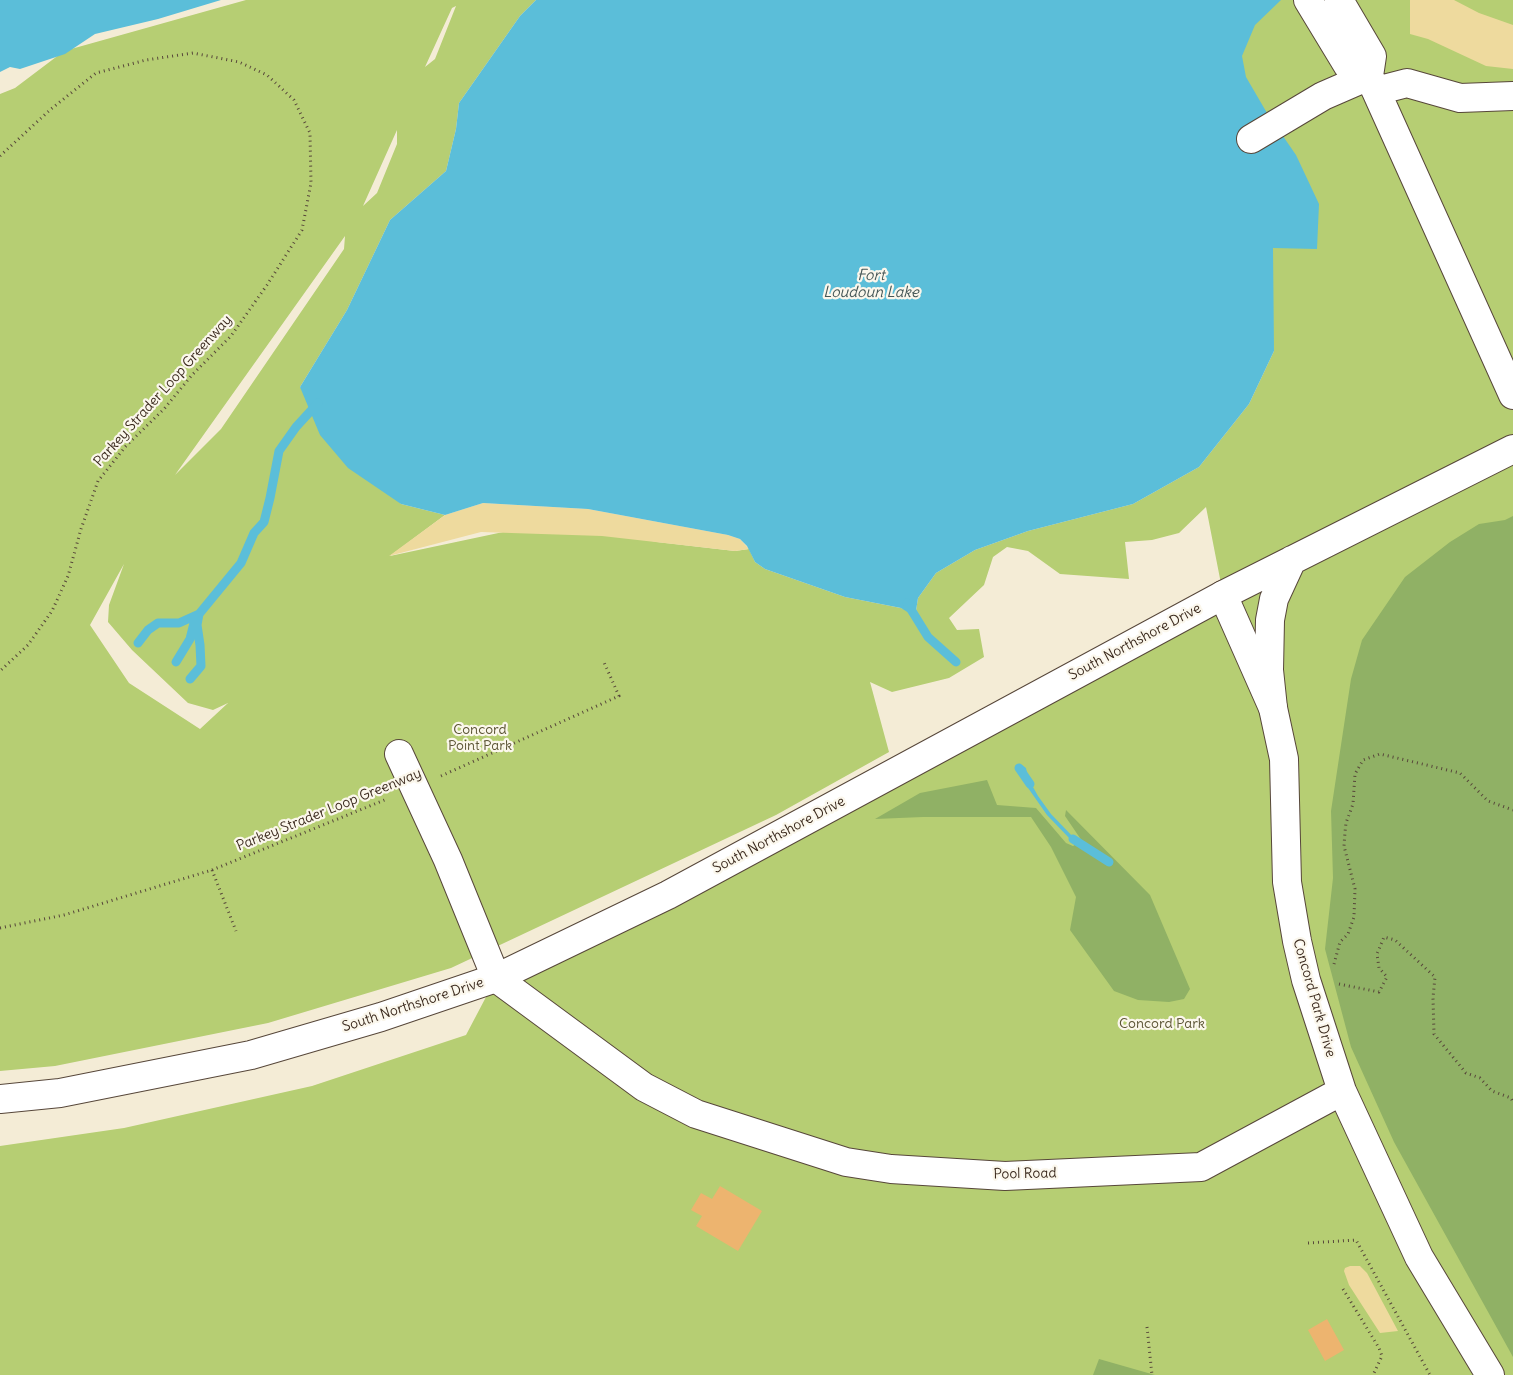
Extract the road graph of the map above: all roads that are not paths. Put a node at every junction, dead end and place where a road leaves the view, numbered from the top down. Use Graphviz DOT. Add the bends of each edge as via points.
graph roads {
  1 [pos="1308,0"];
  2 [pos="1339,0"];
  3 [pos="1372,84"];
  4 [pos="1513,96"];
  5 [pos="1252,140"];
  6 [pos="1511,384"];
  7 [pos="1513,450"];
  8 [pos="1292,560"];
  9 [pos="1223,594"];
  10 [pos="1274,708"];
  11 [pos="399,754"];
  12 [pos="496,978"];
  13 [pos="1342,1091"];
  14 [pos="0,1099"];
  15 [pos="1490,1375"];
  1 -- 3 [label="main road" via="1348,66"];
  2 -- 3 [label="main road" via="1372,56"];
  3 -- 4 [label="main road" via="1408,83 1460,98"];
  3 -- 5 [label="main road" via="1324,96"];
  3 -- 6 [label="main road"];
  7 -- 8 [label="main road, South Northshore Drive"];
  8 -- 9 [label="main road, South Northshore Drive"];
  8 -- 10 [label="main road" via="1274,599 1270,620 1269,670"];
  9 -- 10 [label="main road, Concord Park Drive"];
  9 -- 12 [label="main road, South Northshore Drive" via="668,895"];
  10 -- 13 [label="main road, Concord Park Drive" via="1284,758 1287,882 1295,932 1306,980"];
  11 -- 12 [label="main road" via="448,860"];
  12 -- 13 [label="main road, Pool Road" via="644,1087 696,1114 846,1162 890,1169 1005,1176 1201,1167"];
  12 -- 14 [label="main road, South Northshore Drive" via="381,1017 251,1055 60,1093"];
  13 -- 15 [label="main road, Concord Park Drive" via="1420,1257"];
}
